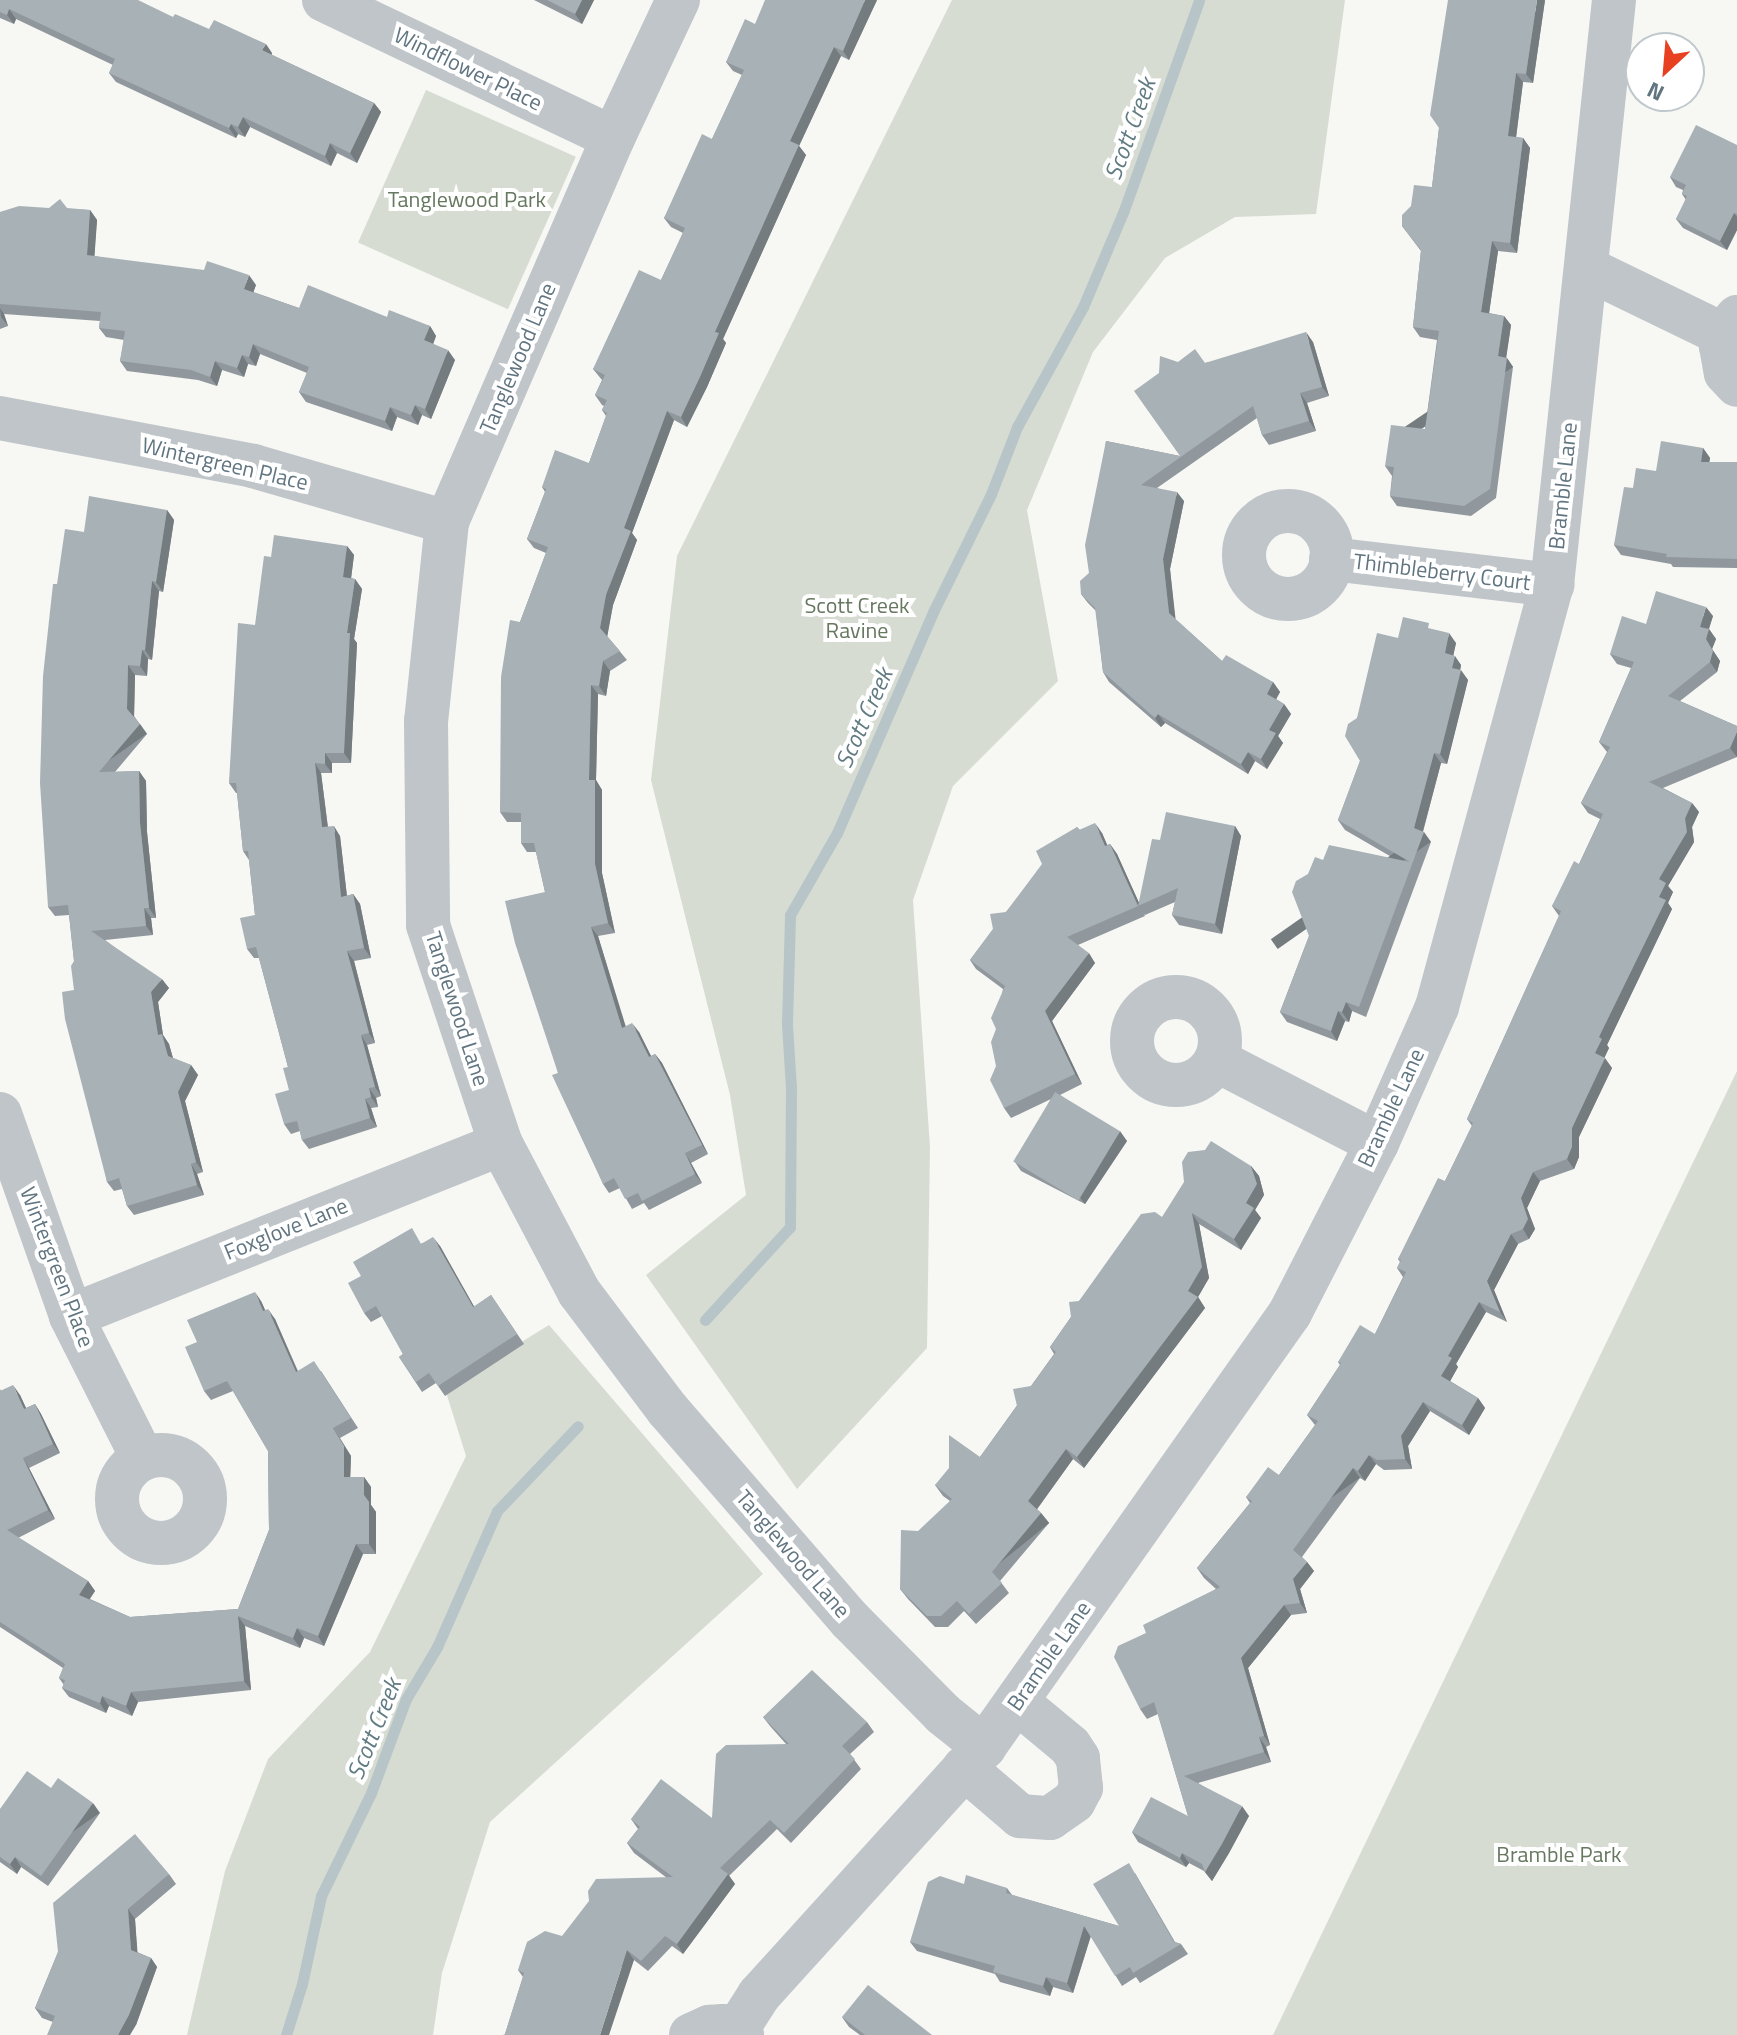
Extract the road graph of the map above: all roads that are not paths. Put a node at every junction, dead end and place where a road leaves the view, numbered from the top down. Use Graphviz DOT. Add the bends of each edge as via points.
graph roads {
  1 [pos="324,0"];
  2 [pos="678,0"];
  3 [pos="1614,0"];
  4 [pos="613,138"];
  5 [pos="1586,268"];
  6 [pos="1730,326"];
  7 [pos="1737,385"];
  8 [pos="0,418"];
  9 [pos="447,522"];
  10 [pos="1331,559"];
  11 [pos="1552,585"];
  12 [pos="1216,1060"];
  13 [pos="0,1114"];
  14 [pos="1377,1143"];
  15 [pos="501,1144"];
  16 [pos="71,1316"];
  17 [pos="143,1459"];
  18 [pos="1017,1702"];
  19 [pos="974,1758"];
  20 [pos="739,2033"];
  21 [pos="691,2035"];
  1 -- 4 [label="street, Windflower Place"];
  2 -- 4 [label="street, Tanglewood Lane"];
  3 -- 5 [label="street, Bramble Lane"];
  4 -- 9 [label="street, Tanglewood Lane"];
  5 -- 6 [label="street"];
  5 -- 11 [label="street, Bramble Lane"];
  6 -- 7 [label="street" via="1721,360"];
  8 -- 9 [label="street, Wintergreen Place" via="253,466"];
  9 -- 15 [label="street, Tanglewood Lane" via="426,721 428,925"];
  10 -- 11 [label="street, Thimbleberry Court"];
  11 -- 14 [label="street, Bramble Lane" via="1437,1007"];
  12 -- 14 [label="street"];
  13 -- 16 [label="street, Wintergreen Place"];
  14 -- 18 [label="street, Bramble Lane" via="1290,1313"];
  15 -- 16 [label="street, Foxglove Lane"];
  15 -- 19 [label="street, Tanglewood Lane" via="579,1292 668,1410 850,1620 943,1714"];
  16 -- 17 [label="street, Wintergreen Place"];
  18 -- 19 [label="street, Bramble Lane"];
  18 -- 19 [label="street" via="1078,1758 1081,1788 1074,1801 1050,1818 1020,1816"];
  19 -- 20 [label="street, Bramble Lane" via="759,1995"];
  20 -- 21 [label="street, Bramble Lane" via="709,2027"];
}
